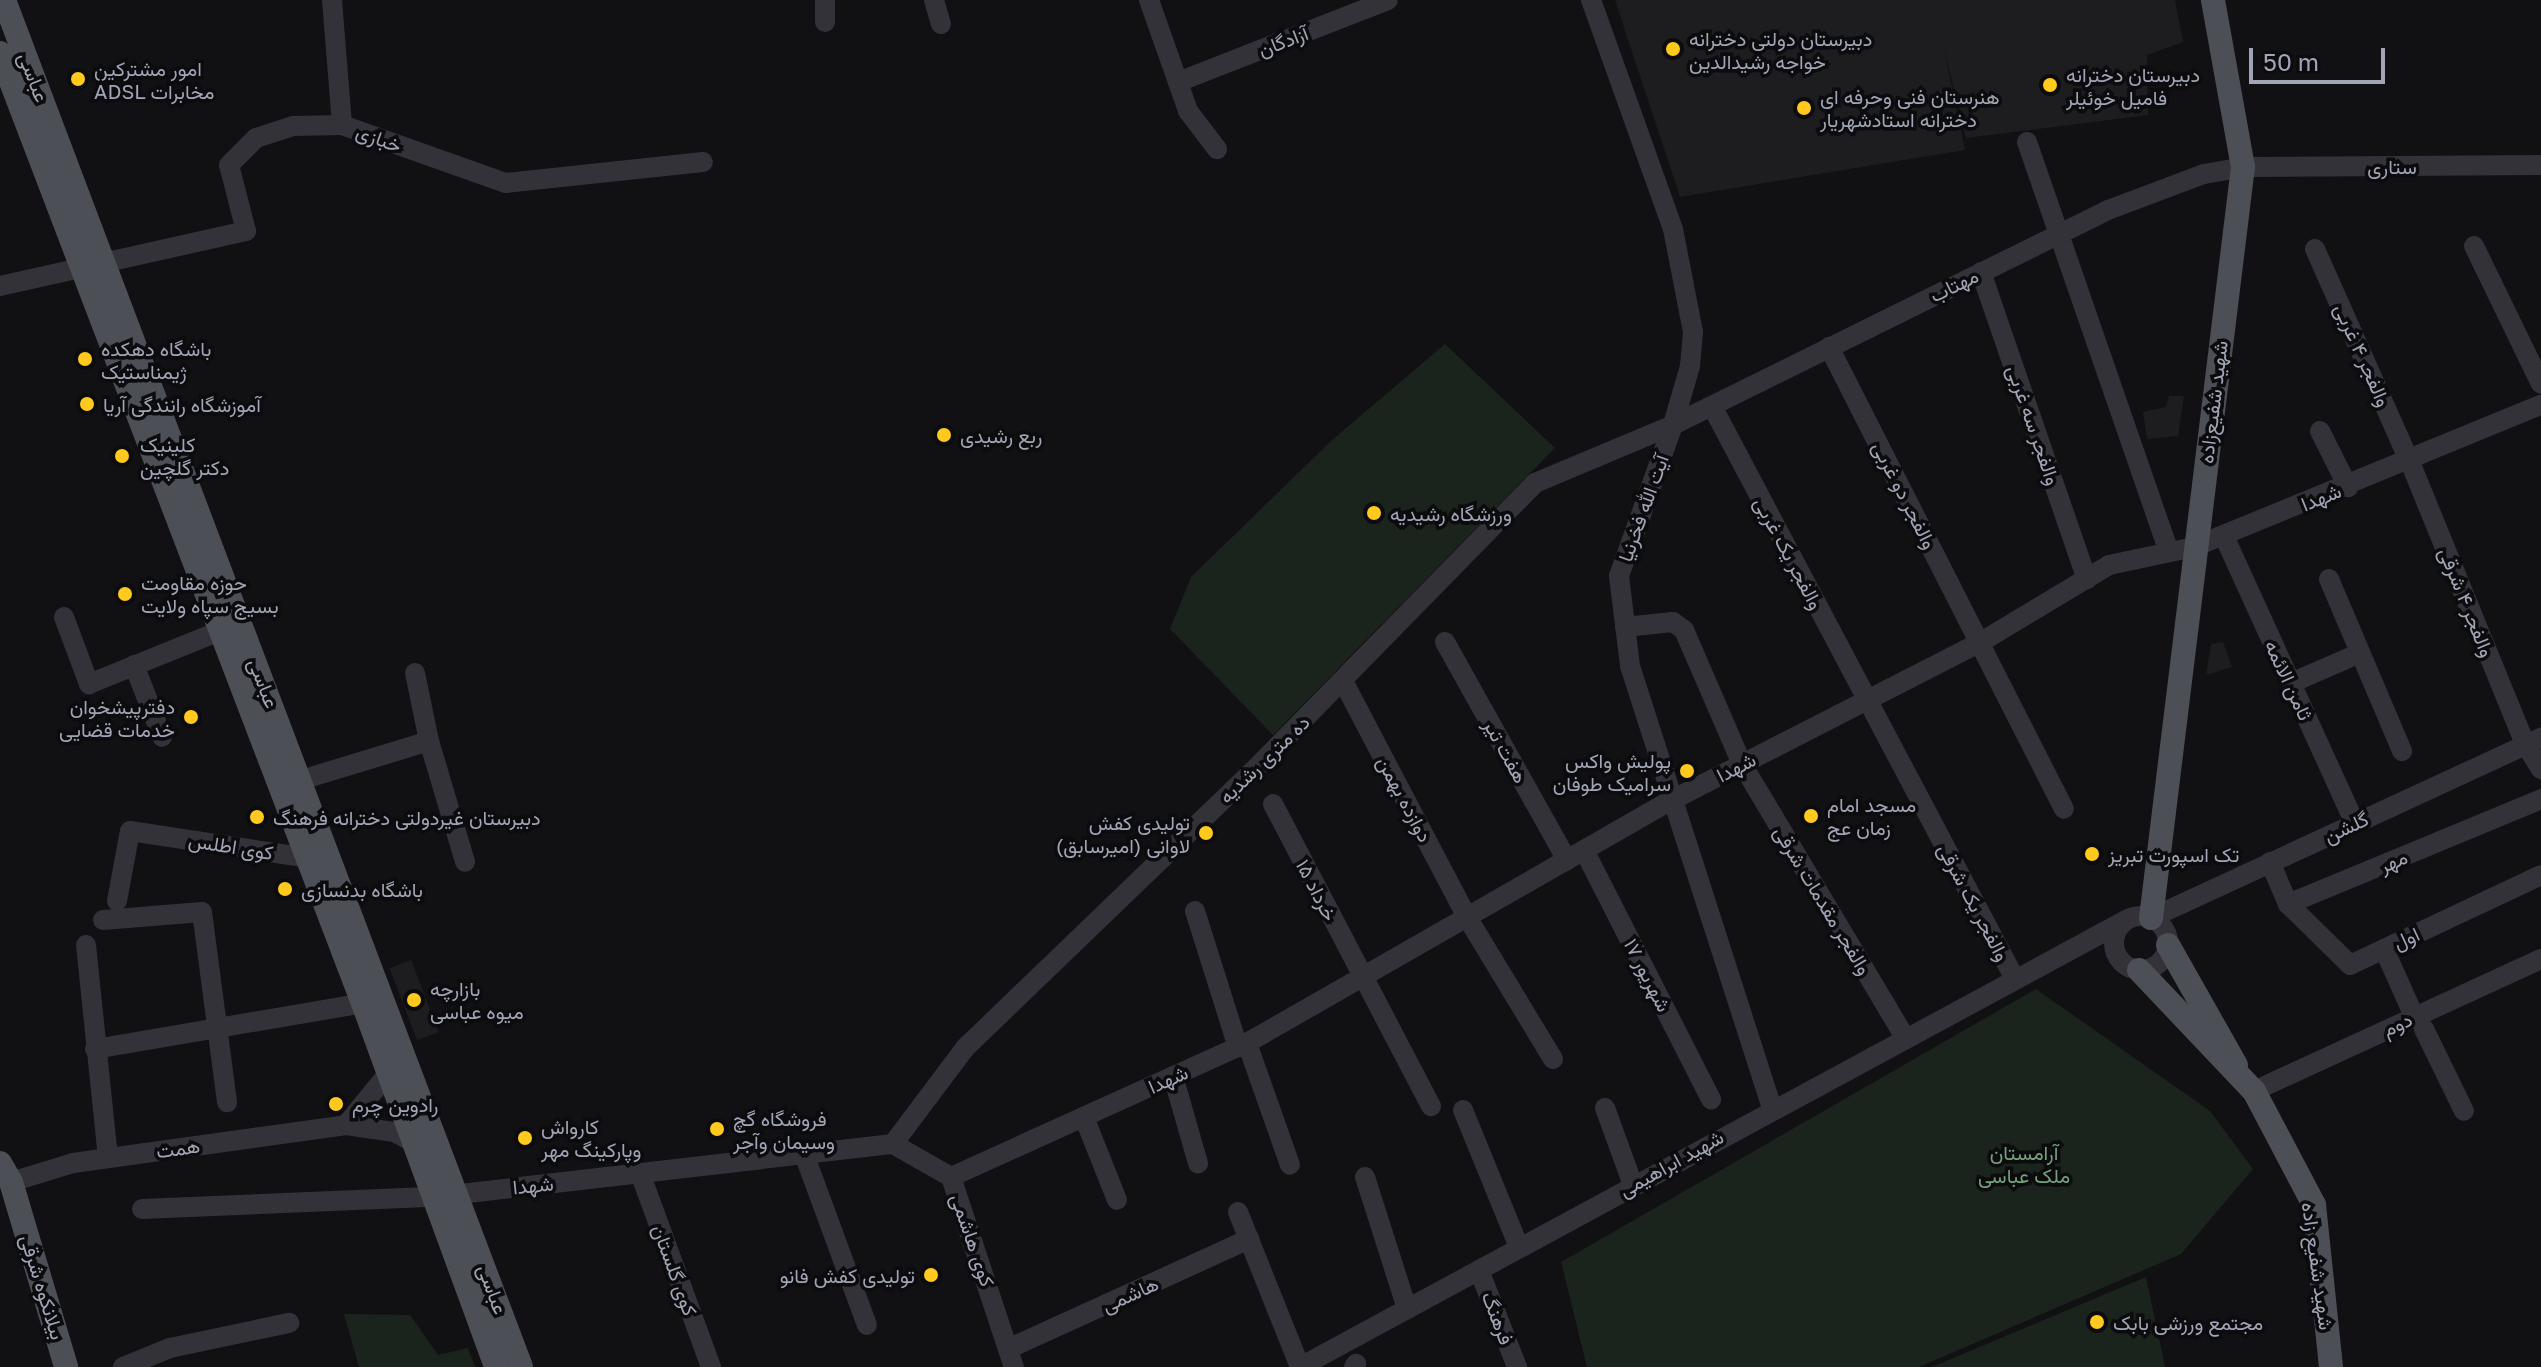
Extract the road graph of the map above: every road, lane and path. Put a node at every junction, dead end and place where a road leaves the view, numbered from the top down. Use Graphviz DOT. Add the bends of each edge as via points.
graph roads {
  1 [pos="4,0"];
  2 [pos="332,0"];
  3 [pos="825,0"];
  4 [pos="934,0"];
  5 [pos="1149,0"];
  6 [pos="1388,0"];
  7 [pos="1591,0"];
  8 [pos="2213,0"];
  9 [pos="825,22"];
  10 [pos="941,24"];
  11 [pos="0,53"];
  12 [pos="1178,82"];
  13 [pos="342,125"];
  14 [pos="2027,142"];
  15 [pos="1217,149"];
  16 [pos="703,162"];
  17 [pos="2541,165"];
  18 [pos="2243,167"];
  19 [pos="2058,234"];
  20 [pos="2474,246"];
  21 [pos="2315,249"];
  22 [pos="92,263"];
  23 [pos="1981,272"];
  24 [pos="0,286"];
  25 [pos="1829,347"];
  26 [pos="2541,384"];
  27 [pos="2541,405"];
  28 [pos="1712,406"];
  29 [pos="1673,425"];
  30 [pos="2320,431"];
  31 [pos="2410,462"];
  32 [pos="2348,487"];
  33 [pos="2224,536"];
  34 [pos="2194,547"];
  35 [pos="2169,552"];
  36 [pos="2087,579"];
  37 [pos="2329,579"];
  38 [pos="64,617"];
  39 [pos="241,622"];
  40 [pos="1625,627"];
  41 [pos="218,632"];
  42 [pos="1445,642"];
  43 [pos="1981,642"];
  44 [pos="2360,653"];
  45 [pos="134,665"];
  46 [pos="415,673"];
  47 [pos="1343,681"];
  48 [pos="2291,683"];
  49 [pos="1867,699"];
  50 [pos="162,737"];
  51 [pos="2533,740"];
  52 [pos="429,741"];
  53 [pos="2402,751"];
  54 [pos="1742,764"];
  55 [pos="2541,769"];
  56 [pos="301,780"];
  57 [pos="2541,799"];
  58 [pos="1672,800"];
  59 [pos="1273,804"];
  60 [pos="2064,809"];
  61 [pos="2355,823"];
  62 [pos="1575,855"];
  63 [pos="304,857"];
  64 [pos="332,861"];
  65 [pos="465,862"];
  66 [pos="2270,862"];
  67 [pos="2541,875"];
  68 [pos="117,901"];
  69 [pos="2288,904"];
  70 [pos="1195,911"];
  71 [pos="1467,917"];
  72 [pos="2139,918"];
  73 [pos="103,920"];
  74 [pos="86,945"];
  75 [pos="2168,945"];
  76 [pos="2114,949"];
  77 [pos="2384,949"];
  78 [pos="2541,959"];
  79 [pos="2043,960"];
  80 [pos="2139,970"];
  81 [pos="1361,976"];
  82 [pos="2014,977"];
  83 [pos="374,1001"];
  84 [pos="2419,1022"];
  85 [pos="220,1028"];
  86 [pos="1904,1036"];
  87 [pos="1242,1045"];
  88 [pos="95,1049"];
  89 [pos="405,1052"];
  90 [pos="1553,1059"];
  91 [pos="389,1074"];
  92 [pos="1173,1076"];
  93 [pos="2251,1088"];
  94 [pos="1711,1099"];
  95 [pos="227,1102"];
  96 [pos="1431,1106"];
  97 [pos="1605,1108"];
  98 [pos="1772,1108"];
  99 [pos="1463,1110"];
  100 [pos="2464,1111"];
  101 [pos="1084,1117"];
  102 [pos="346,1125"];
  103 [pos="415,1143"];
  104 [pos="893,1144"];
  105 [pos="804,1154"];
  106 [pos="445,1157"];
  107 [pos="108,1158"];
  108 [pos="1198,1163"];
  109 [pos="1290,1165"];
  110 [pos="4,1170"];
  111 [pos="640,1173"];
  112 [pos="951,1177"];
  113 [pos="1365,1177"];
  114 [pos="1633,1185"];
  115 [pos="459,1193"];
  116 [pos="434,1197"];
  117 [pos="1117,1200"];
  118 [pos="142,1209"];
  119 [pos="1238,1212"];
  120 [pos="1249,1239"];
  121 [pos="1519,1247"];
  122 [pos="1479,1270"];
  123 [pos="1407,1309"];
  124 [pos="289,1323"];
  125 [pos="867,1325"];
  126 [pos="1012,1357"];
  127 [pos="66,1367"];
  128 [pos="123,1367"];
  129 [pos="496,1367"];
  130 [pos="521,1367"];
  131 [pos="711,1367"];
  132 [pos="1300,1367"];
  133 [pos="1517,1367"];
  134 [pos="2331,1367"];
  1 -- 22 [label="main road, عباسى"];
  2 -- 13 [label="street"];
  3 -- 9 [label="street"];
  4 -- 10 [label="street"];
  5 -- 12 [label="street"];
  6 -- 12 [label="street, آزادگان"];
  7 -- 29 [label="street, آیت الله فخرنیا" via="1678,258 1693,332 1690,366"];
  8 -- 18 [label="main road, شهید شفیع‌زاده"];
  11 -- 22 [label="main road, عباسى"];
  12 -- 15 [label="street" via="1199,131"];
  13 -- 16 [label="street, خبازی" via="506,183"];
  13 -- 22 [label="street, خبازی" via="293,126 256,138 229,165 246,231"];
  14 -- 19 [label="street"];
  17 -- 18 [label="street, ستاری"];
  18 -- 19 [label="street, مهتاب" via="2160,188"];
  18 -- 34 [label="main road, شهید شفیع‌زاده"];
  19 -- 23 [label="street, مهتاب"];
  19 -- 35 [label="street"];
  20 -- 26 [label="street"];
  21 -- 31 [label="street, والفجر ۴ غربی"];
  22 -- 24 [label="street"];
  22 -- 39 [label="main road, عباسى"];
  22 -- 41 [label="main road, عباسى"];
  23 -- 25 [label="street, مهتاب"];
  23 -- 36 [label="street, والفجر سه غربی"];
  25 -- 28 [label="street, مهتاب"];
  25 -- 43 [label="street, والفجر دو غربی"];
  27 -- 31 [label="street, شهدا"];
  28 -- 29 [label="street, مهتاب"];
  28 -- 49 [label="street, والفجر یک غربی"];
  29 -- 40 [label="street, آیت الله فخرنیا" via="1619,576"];
  29 -- 47 [label="street, ده متری رشدیه" via="1535,483"];
  30 -- 32 [label="street"];
  31 -- 32 [label="street, شهدا"];
  31 -- 51 [label="street, والفجر ۴ شرقی"];
  32 -- 33 [label="street, شهدا"];
  33 -- 34 [label="street, شهدا"];
  33 -- 48 [label="street, ثامن الائمه"];
  34 -- 35 [label="street, شهدا"];
  34 -- 72 [label="main road, شهید شفیع‌زاده" via="2161,805"];
  35 -- 36 [label="street, شهدا" via="2109,565"];
  36 -- 43 [label="street, شهدا"];
  37 -- 44 [label="street"];
  38 -- 45 [label="street" via="89,684"];
  39 -- 41 [label="street"];
  39 -- 56 [label="main road, عباسى"];
  40 -- 54 [label="street, والفجر مقدمات شرقی" via="1673,622 1684,630"];
  40 -- 58 [label="street, آیت الله فخرنیا" via="1630,666"];
  41 -- 45 [label="street"];
  41 -- 63 [label="main road, عباسى"];
  42 -- 62 [label="street, هفت تیر"];
  43 -- 49 [label="street, شهدا"];
  43 -- 60 [label="street, والفجر دو غربی"];
  44 -- 48 [label="street"];
  44 -- 53 [label="street"];
  45 -- 50 [label="street"];
  46 -- 52 [label="street"];
  47 -- 71 [label="street, دوازده بهمن"];
  47 -- 104 [label="street, ده متری رشدیه" via="965,1048"];
  48 -- 61 [label="street, ثامن الائمه"];
  49 -- 54 [label="street, شهدا"];
  49 -- 82 [label="street, والفجر یک شرقی"];
  51 -- 55 [label="street"];
  51 -- 61 [label="street, گلشن"];
  52 -- 56 [label="street"];
  52 -- 65 [label="street"];
  54 -- 58 [label="street, شهدا"];
  54 -- 86 [label="street, والفجر مقدمات شرقی"];
  56 -- 64 [label="main road, عباسى"];
  57 -- 69 [label="street, مهر"];
  58 -- 62 [label="street, شهدا"];
  58 -- 98 [label="street, آیت الله فخرنیا"];
  59 -- 81 [label="street, ۱۵ خرداد"];
  61 -- 66 [label="street, گلشن"];
  62 -- 71 [label="street, شهدا"];
  62 -- 94 [label="street, ۱۷ شهریور"];
  63 -- 64 [label="street, کوی اطلس"];
  63 -- 68 [label="street, کوی اطلس" via="130,831"];
  63 -- 83 [label="main road, عباسى"];
  64 -- 83 [label="main road, عباسى"];
  66 -- 69 [label="street"];
  66 -- 72 [label="street, گلشن"];
  67 -- 77 [label="street, اول"];
  69 -- 77 [label="street, اول" via="2350,965"];
  70 -- 87 [label="street"];
  71 -- 81 [label="street, شهدا"];
  71 -- 90 [label="street, دوازده بهمن"];
  72 -- 75 [label="street" via="2164,929"];
  72 -- 76 [label="street" via="2115,933"];
  72 -- 79 [label="street, شهید ابراهیمی"];
  73 -- 85 [label="street" via="202,912"];
  74 -- 88 [label="street"];
  75 -- 80 [label="street" via="2155,966"];
  75 -- 93 [label="main road, شهید شفیع زاده"];
  76 -- 79 [label="street, شهید ابراهیمی"];
  76 -- 80 [label="street" via="2121,962"];
  77 -- 84 [label="street"];
  78 -- 84 [label="street, دوم"];
  79 -- 82 [label="street, شهید ابراهیمی"];
  80 -- 93 [label="main road, شهید شفیع زاده"];
  81 -- 87 [label="street, شهدا"];
  81 -- 96 [label="street, ۱۵ خرداد"];
  82 -- 86 [label="street, شهید ابراهیمی"];
  83 -- 85 [label="street"];
  83 -- 89 [label="main road, عباسى"];
  83 -- 91 [label="main road, عباسى"];
  84 -- 93 [label="street, دوم"];
  84 -- 100 [label="street"];
  85 -- 88 [label="street"];
  85 -- 95 [label="street"];
  86 -- 98 [label="street, شهید ابراهیمی"];
  87 -- 92 [label="street, شهدا"];
  87 -- 109 [label="street"];
  88 -- 107 [label="street"];
  89 -- 91 [label="street"];
  89 -- 106 [label="main road, عباسى"];
  91 -- 102 [label="street"];
  91 -- 103 [label="main road, عباسى"];
  92 -- 101 [label="street, شهدا"];
  92 -- 108 [label="street"];
  93 -- 134 [label="main road, شهید شفیع زاده" via="2314,1205"];
  97 -- 114 [label="street"];
  98 -- 114 [label="street, شهید ابراهیمی"];
  99 -- 121 [label="street"];
  101 -- 112 [label="street, شهدا"];
  101 -- 117 [label="street"];
  102 -- 103 [label="street, همت" via="394,1132"];
  102 -- 107 [label="street, همت"];
  103 -- 106 [label="street, همت"];
  103 -- 116 [label="main road, عباسى"];
  104 -- 105 [label="street, شهدا"];
  104 -- 112 [label="street, کوی هاشمی"];
  105 -- 111 [label="street, شهدا"];
  105 -- 125 [label="street"];
  106 -- 115 [label="main road, عباسى"];
  107 -- 110 [label="street, همت"];
  110 -- 127 [label="main road, بیلانکوه شرقی"];
  111 -- 115 [label="street, شهدا"];
  111 -- 131 [label="street, کوی گلستان"];
  112 -- 126 [label="street, کوی هاشمی"];
  113 -- 123 [label="street"];
  114 -- 121 [label="street, شهید ابراهیمی"];
  115 -- 116 [label="street, شهدا"];
  115 -- 130 [label="main road, عباسى"];
  116 -- 118 [label="street, شهدا"];
  116 -- 129 [label="main road, عباسى"];
  119 -- 120 [label="street"];
  120 -- 126 [label="street, هاشمی"];
  120 -- 132 [label="street"];
  121 -- 122 [label="street, شهید ابراهیمی"];
  122 -- 123 [label="street, شهید ابراهیمی"];
  122 -- 133 [label="street, فرهنگ"];
  123 -- 132 [label="street, شهید ابراهیمی"];
  124 -- 128 [label="street" via="170,1348"];
}
